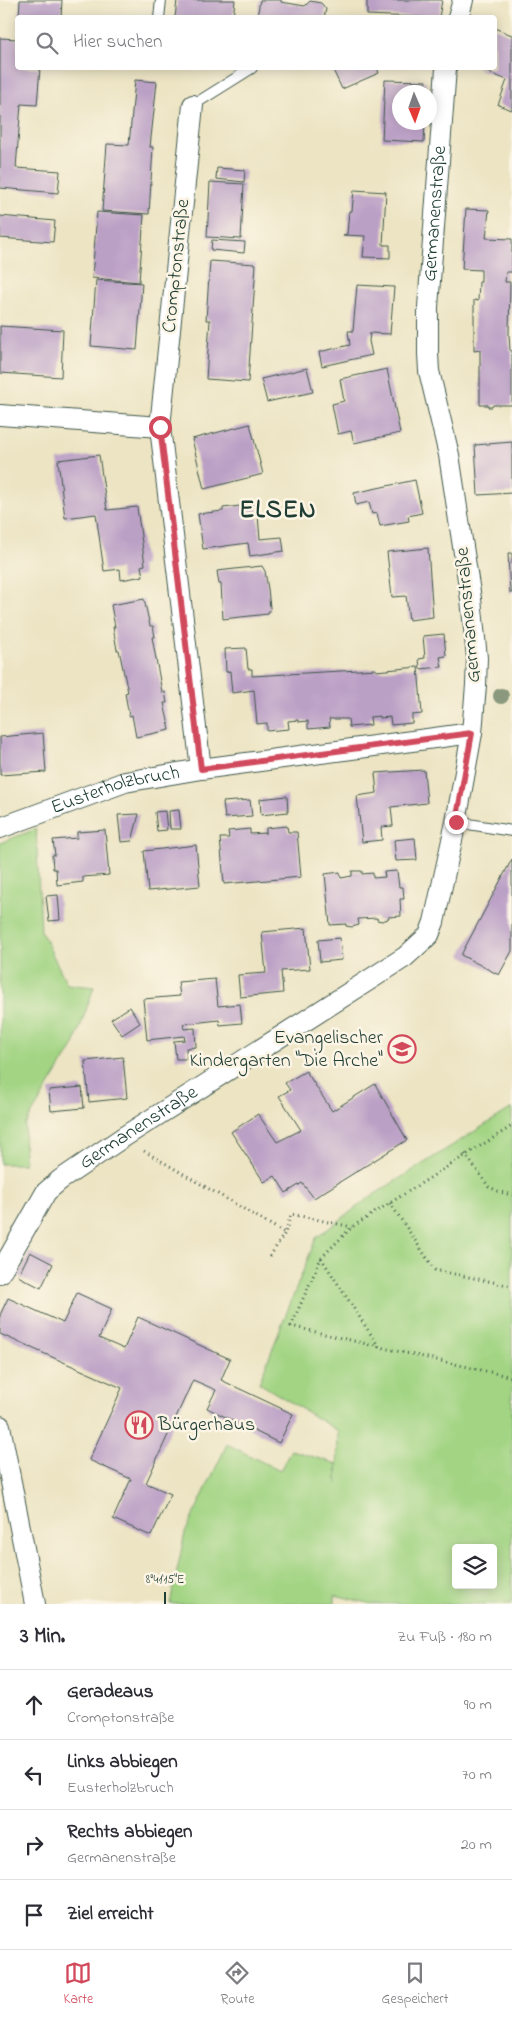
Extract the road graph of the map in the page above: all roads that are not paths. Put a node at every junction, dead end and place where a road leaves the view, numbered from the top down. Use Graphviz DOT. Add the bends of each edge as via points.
graph roads {
  1 [pos="161,0"];
  2 [pos="463,0"];
  3 [pos="158,15"];
  4 [pos="459,15"];
  5 [pos="249,70"];
  6 [pos="446,70"];
  7 [pos="193,105"];
  8 [pos="0,415"];
  9 [pos="160,427"];
  10 [pos="472,733"];
  11 [pos="201,769"];
  12 [pos="456,822"];
  13 [pos="0,828"];
  14 [pos="512,831"];
  15 [pos="0,1273"];
  16 [pos="0,1426"];
  17 [pos="35,1604"];
  1 -- 3 [label="lane"];
  2 -- 4 [label="street"];
  5 -- 7 [label="lane"];
  6 -- 10 [label="street, Germanenstraße" via="428,306 428,354 449,455 471,599 476,658"];
  7 -- 9 [label="street, Cromptonstraße"];
  8 -- 9 [label="street"];
  9 -- 11 [label="street, Cromptonstraße"];
  10 -- 11 [label="street, Eusterholzbruch"];
  10 -- 12 [label="street, Germanenstraße"];
  11 -- 13 [label="street, Eusterholzbruch" via="125,782"];
  12 -- 14 [label="lane"];
  12 -- 15 [label="street, Germanenstraße" via="434,922 422,943 76,1168 46,1192"];
  16 -- 17 [label="street"];
}
